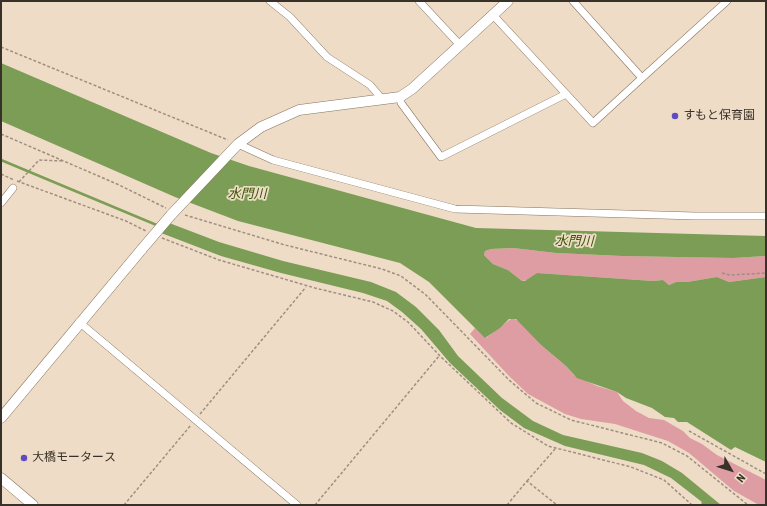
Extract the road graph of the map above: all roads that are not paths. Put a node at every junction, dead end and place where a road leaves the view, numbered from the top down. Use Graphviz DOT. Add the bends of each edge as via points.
graph roads {
  1 [pos="270,1"];
  2 [pos="419,1"];
  3 [pos="508,1"];
  4 [pos="573,1"];
  5 [pos="727,1"];
  6 [pos="493,15"];
  7 [pos="460,45"];
  8 [pos="642,78"];
  9 [pos="566,94"];
  10 [pos="400,97"];
  11 [pos="382,100"];
  12 [pos="238,144"];
  13 [pos="13,188"];
  14 [pos="1,203"];
  15 [pos="766,216"];
  16 [pos="79,322"];
  17 [pos="1,418"];
  18 [pos="1,478"];
  19 [pos="33,505"];
  20 [pos="297,505"];
  1 -- 11 [label="street" via="290,17 326,57 370,85"];
  2 -- 7 [label="street"];
  3 -- 6 [label="street"];
  4 -- 8 [label="street"];
  5 -- 8 [label="street"];
  6 -- 7 [label="street"];
  6 -- 9 [label="street"];
  7 -- 10 [label="street"];
  8 -- 9 [label="street" via="593,123"];
  9 -- 10 [label="street" via="441,156 401,103"];
  10 -- 11 [label="street"];
  11 -- 12 [label="street" via="300,110 274,120"];
  12 -- 15 [label="street" via="273,160 455,209 674,216"];
  12 -- 16 [label="street, bridge" via="175,211"];
  13 -- 14 [label="street"];
  16 -- 17 [label="street"];
  16 -- 20 [label="street"];
  18 -- 19 [label="street"];
}
